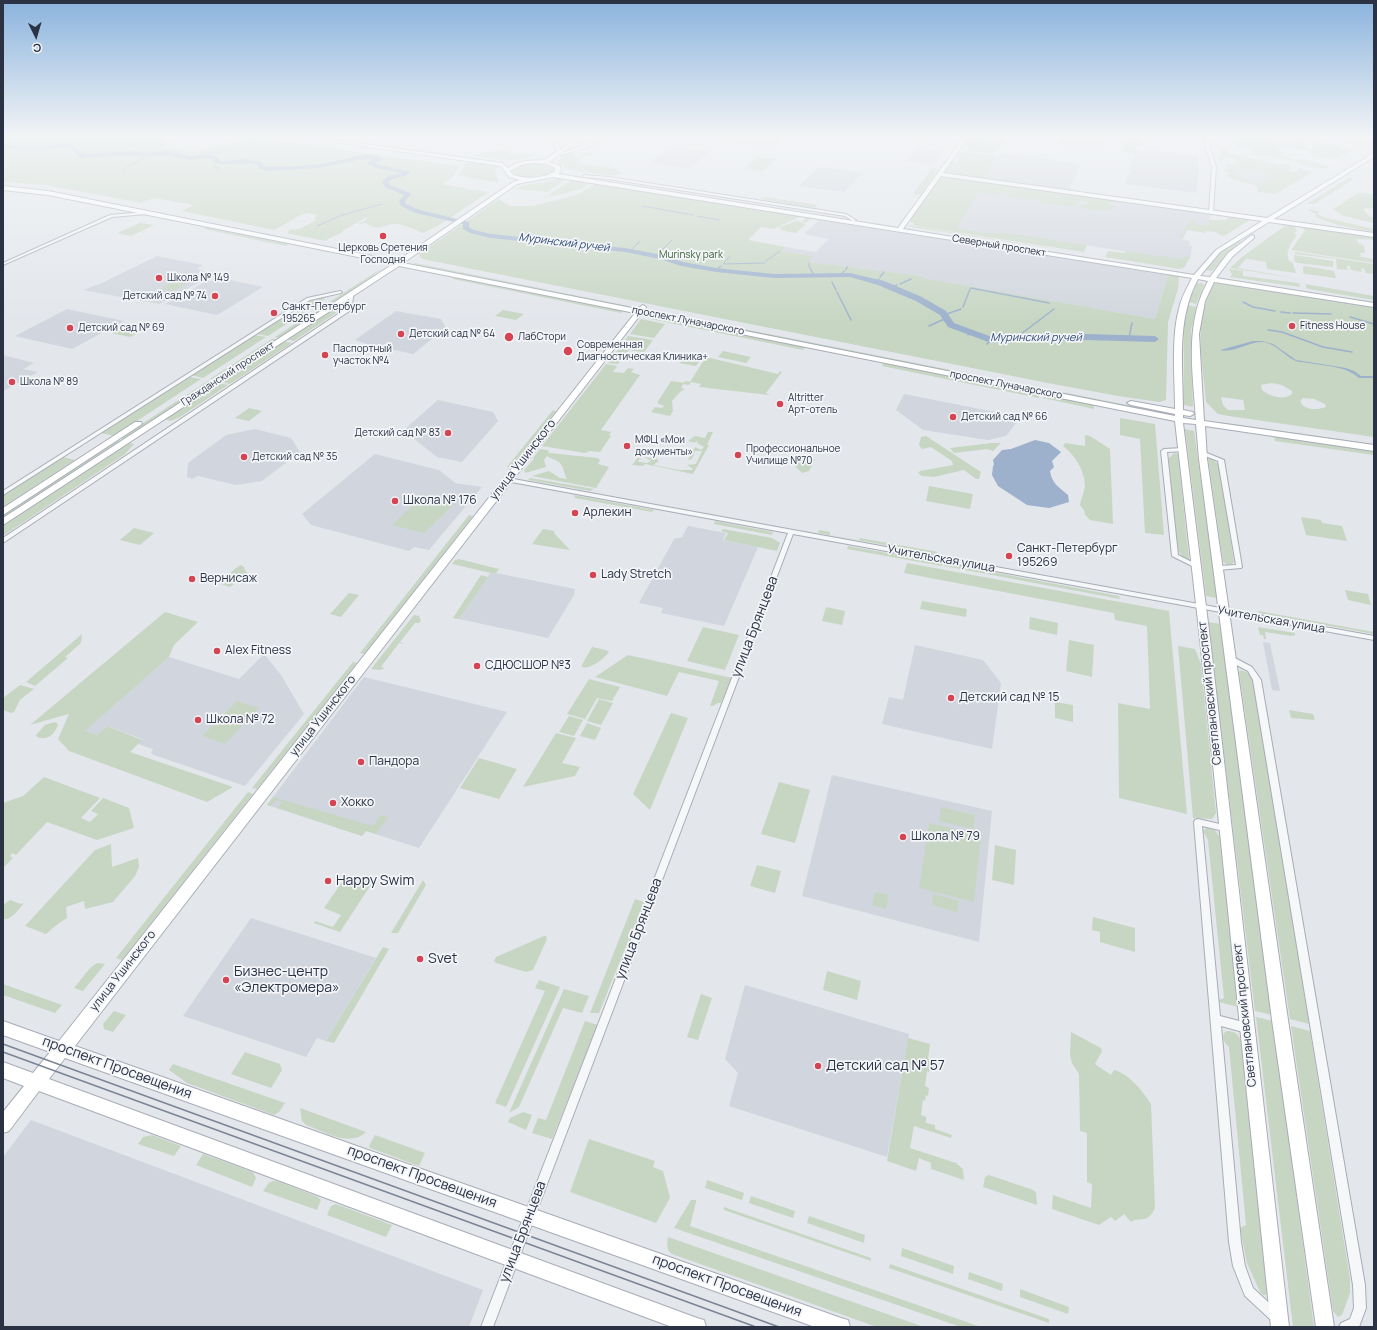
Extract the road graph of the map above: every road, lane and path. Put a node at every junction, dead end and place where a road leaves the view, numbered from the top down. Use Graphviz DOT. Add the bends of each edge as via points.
graph roads {
  1 [pos="77,199"];
  2 [pos="100,199"];
  3 [pos="486,199"];
  4 [pos="489,199"];
  5 [pos="716,199"];
  6 [pos="726,199"];
  7 [pos="747,199"];
  8 [pos="921,199"];
  9 [pos="1118,199"];
  10 [pos="1211,199"];
  11 [pos="1302,199"];
  12 [pos="1311,199"];
  13 [pos="106,205"];
  14 [pos="1210,212"];
  15 [pos="145,213"];
  16 [pos="170,213"];
  17 [pos="111,216"];
  18 [pos="163,216"];
  19 [pos="462,216"];
  20 [pos="854,220"];
  21 [pos="1268,220"];
  22 [pos="1276,221"];
  23 [pos="449,225"];
  24 [pos="900,228"];
  25 [pos="1374,234"];
  26 [pos="408,248"];
  27 [pos="404,259"];
  28 [pos="396,260"];
  29 [pos="387,262"];
  30 [pos="3,264"];
  31 [pos="379,267"];
  32 [pos="1197,275"];
  33 [pos="1212,278"];
  34 [pos="352,288"];
  35 [pos="340,292"];
  36 [pos="1184,302"];
  37 [pos="1374,302"];
  38 [pos="1200,304"];
  39 [pos="1374,305"];
  40 [pos="641,309"];
  41 [pos="1179,416"];
  42 [pos="1200,419"];
  43 [pos="1374,442"];
  44 [pos="1374,448"];
  45 [pos="1183,450"];
  46 [pos="1202,453"];
  47 [pos="508,480"];
  48 [pos="3,493"];
  49 [pos="3,512"];
  50 [pos="3,522"];
  51 [pos="791,532"];
  52 [pos="3,541"];
  53 [pos="1196,566"];
  54 [pos="1218,568"];
  55 [pos="1201,607"];
  56 [pos="1224,611"];
  57 [pos="1374,638"];
  58 [pos="1231,659"];
  59 [pos="1224,828"];
  60 [pos="1216,1020"];
  61 [pos="3,1028"];
  62 [pos="1247,1028"];
  63 [pos="62,1048"];
  64 [pos="3,1070"];
  65 [pos="36,1082"];
  66 [pos="3,1125"];
  67 [pos="530,1216"];
  68 [pos="513,1259"];
  69 [pos="1279,1324"];
  70 [pos="488,1327"];
  71 [pos="697,1327"];
  72 [pos="841,1327"];
  73 [pos="1325,1327"];
  74 [pos="1345,1327"];
  1 -- 13 [label="main road, проспект Луначарского"];
  2 -- 16 [label="main road, проспект Луначарского"];
  3 -- 19 [label="main road"];
  4 -- 19 [label="main road"];
  5 -- 24 [label="main road, Северный проспект"];
  6 -- 20 [label="main road, Северный проспект"];
  7 -- 20 [label="street" via="846,215"];
  8 -- 24 [label="main road"];
  9 -- 14 [label="main road"];
  10 -- 14 [label="street"];
  11 -- 21 [label="main road, Светлановский проспект"];
  12 -- 22 [label="main road, Светлановский проспект"];
  13 -- 15 [label="main road, проспект Луначарского"];
  13 -- 17 [label="street"];
  14 -- 21 [label="main road"];
  15 -- 17 [label="street"];
  15 -- 18 [label="main road, проспект Луначарского"];
  16 -- 18 [label="main road"];
  16 -- 28 [label="main road, проспект Луначарского"];
  17 -- 30 [label="street"];
  18 -- 29 [label="main road, проспект Луначарского"];
  19 -- 23 [label="main road"];
  20 -- 24 [label="main road, Северный проспект"];
  21 -- 22 [label="main road"];
  21 -- 32 [label="main road, Светлановский проспект" via="1218,251"];
  22 -- 25 [label="main road"];
  22 -- 33 [label="main road, Светлановский проспект" via="1244,242 1224,261"];
  23 -- 26 [label="main road"];
  23 -- 27 [label="main road, Гражданский проспект"];
  24 -- 32 [label="main road, Северный проспект"];
  27 -- 28 [label="main road, Гражданский проспект"];
  27 -- 40 [label="main road, проспект Луначарского"];
  28 -- 29 [label="main road, проспект Луначарского"];
  28 -- 34 [label="main road, Гражданский проспект"];
  28 -- 40 [label="main road, проспект Луначарского"];
  29 -- 31 [label="main road"];
  32 -- 33 [label="main road, Северный проспект"];
  32 -- 36 [label="main road, Светлановский проспект"];
  33 -- 37 [label="main road, Северный проспект"];
  33 -- 38 [label="main road, Светлановский проспект"];
  33 -- 39 [label="main road, Северный проспект"];
  34 -- 35 [label="main road, Гражданский проспект"];
  34 -- 50 [label="main road, Гражданский проспект"];
  34 -- 52 [label="street" via="349,309"];
  35 -- 48 [label="street" via="309,299"];
  35 -- 49 [label="main road, Гражданский проспект"];
  36 -- 38 [label="main road"];
  36 -- 41 [label="main road, Светлановский проспект" via="1179,326"];
  38 -- 42 [label="main road, Светлановский проспект" via="1196,329"];
  40 -- 41 [label="main road, проспект Луначарского"];
  40 -- 47 [label="main road, улица Ушинского"];
  41 -- 42 [label="main road, проспект Луначарского"];
  41 -- 45 [label="main road, Светлановский проспект"];
  42 -- 43 [label="main road, проспект Луначарского"];
  42 -- 44 [label="main road, проспект Луначарского"];
  42 -- 46 [label="main road, Светлановский проспект"];
  45 -- 53 [label="main road, Светлановский проспект"];
  45 -- 53 [label="street" via="1164,451 1175,556"];
  46 -- 54 [label="main road, Светлановский проспект"];
  46 -- 54 [label="street" via="1221,460 1239,567"];
  47 -- 51 [label="street, Учительская улица"];
  47 -- 63 [label="main road, улица Ушинского"];
  51 -- 55 [label="street, Учительская улица"];
  51 -- 67 [label="street, улица Брянцева"];
  53 -- 55 [label="main road, Светлановский проспект"];
  54 -- 56 [label="main road, Светлановский проспект"];
  55 -- 56 [label="street, Учительская улица"];
  55 -- 59 [label="main road, Светлановский проспект"];
  56 -- 57 [label="street, Учительская улица"];
  56 -- 58 [label="main road, Светлановский проспект"];
  58 -- 73 [label="main road, Светлановский проспект"];
  58 -- 74 [label="street" via="1250,669 1259,687 1359,1285 1360,1308 1354,1324"];
  59 -- 60 [label="street" via="1198,822"];
  59 -- 62 [label="main road, Светлановский проспект"];
  60 -- 62 [label="street"];
  60 -- 69 [label="street" via="1239,1266 1249,1292"];
  61 -- 63 [label="main road, проспект Просвещения"];
  62 -- 69 [label="main road, Светлановский проспект"];
  63 -- 65 [label="main road, улица Ушинского"];
  63 -- 67 [label="main road, проспект Просвещения"];
  64 -- 65 [label="main road"];
  65 -- 66 [label="main road, улица Ушинского"];
  65 -- 68 [label="main road"];
  67 -- 68 [label="street, улица Брянцева"];
  67 -- 72 [label="main road, проспект Просвещения"];
  68 -- 70 [label="street, улица Брянцева"];
  68 -- 71 [label="main road"];
}
